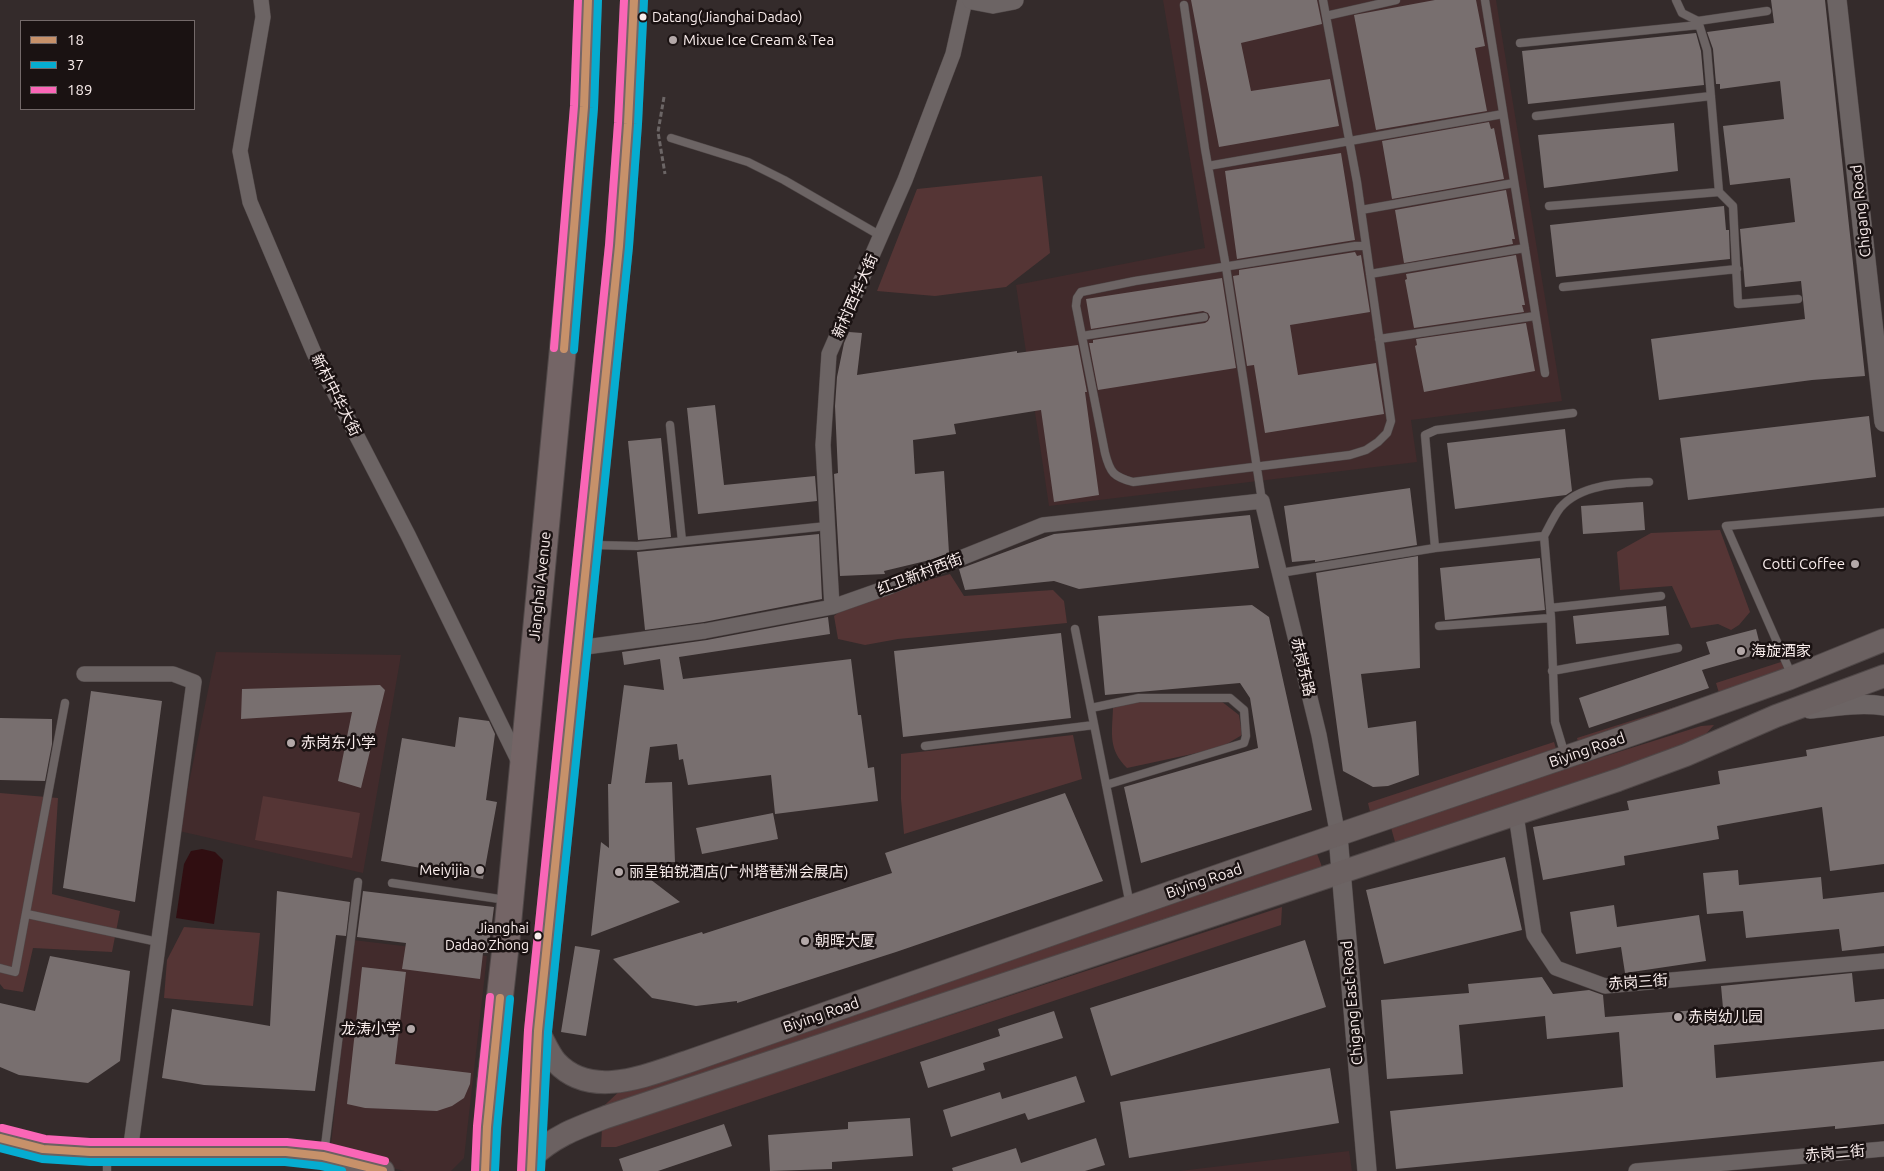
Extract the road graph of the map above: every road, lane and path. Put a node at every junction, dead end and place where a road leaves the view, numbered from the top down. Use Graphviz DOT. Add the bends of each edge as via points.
graph roads {
  1 [pos="261,0"];
  2 [pos="588,0"];
  3 [pos="634,0"];
  4 [pos="965,0"];
  5 [pos="972,0"];
  6 [pos="1014,0"];
  7 [pos="1323,0"];
  8 [pos="1396,0"];
  9 [pos="1485,0"];
  10 [pos="1676,0"];
  11 [pos="1837,0"];
  12 [pos="1184,5"];
  13 [pos="1767,10"];
  14 [pos="1326,16"];
  15 [pos="1699,23"];
  16 [pos="1520,43"];
  17 [pos="1711,96"];
  18 [pos="1503,114"];
  19 [pos="1536,116"];
  20 [pos="671,138"];
  21 [pos="1349,142"];
  22 [pos="1208,166"];
  23 [pos="1514,183"];
  24 [pos="1719,192"];
  25 [pos="1549,206"];
  26 [pos="1361,210"];
  27 [pos="881,236"];
  28 [pos="1366,246"];
  29 [pos="1525,248"];
  30 [pos="1226,267"];
  31 [pos="1737,269"];
  32 [pos="1370,274"];
  33 [pos="1563,287"];
  34 [pos="1798,299"];
  35 [pos="1535,316"];
  36 [pos="1204,317"];
  37 [pos="1879,328"];
  38 [pos="1082,336"];
  39 [pos="1379,339"];
  40 [pos="1544,373"];
  41 [pos="1573,413"];
  42 [pos="1884,422"];
  43 [pos="670,425"];
  44 [pos="1257,467"];
  45 [pos="1649,482"];
  46 [pos="1262,501"];
  47 [pos="1884,512"];
  48 [pos="827,526"];
  49 [pos="1544,536"];
  50 [pos="682,541"];
  51 [pos="588,545"];
  52 [pos="1435,548"];
  53 [pos="1280,573"];
  54 [pos="1661,596"];
  55 [pos="832,607"];
  56 [pos="1550,608"];
  57 [pos="1551,618"];
  58 [pos="1439,626"];
  59 [pos="1075,629"];
  60 [pos="1884,640"];
  61 [pos="578,648"];
  62 [pos="1678,648"];
  63 [pos="1552,671"];
  64 [pos="84,674"];
  65 [pos="1884,676"];
  66 [pos="1793,678"];
  67 [pos="65,703"];
  68 [pos="1884,706"];
  69 [pos="1090,708"];
  70 [pos="1789,712"];
  71 [pos="1094,725"];
  72 [pos="925,746"];
  73 [pos="1566,758"];
  74 [pos="522,768"];
  75 [pos="1106,785"];
  76 [pos="1516,815"];
  77 [pos="1338,836"];
  78 [pos="1341,872"];
  79 [pos="358,882"];
  80 [pos="392,883"];
  81 [pos="510,900"];
  82 [pos="1130,907"];
  83 [pos="27,914"];
  84 [pos="158,942"];
  85 [pos="1884,961"];
  86 [pos="0,968"];
  87 [pos="538,1031"];
  88 [pos="0,1138"];
  89 [pos="1884,1149"];
  90 [pos="130,1152"];
  91 [pos="323,1156"];
  92 [pos="107,1162"];
  93 [pos="531,1164"];
  94 [pos="383,1171"];
  95 [pos="485,1171"];
  96 [pos="1367,1171"];
  97 [pos="1636,1171"];
  1 -- 74 [label="street, 新村中华大街" via="263,17 240,151 250,202 314,353"];
  2 -- 74 [label="highway, Jianghai Avenue" via="577,200"];
  3 -- 51 [label="highway" via="619,246"];
  4 -- 27 [label="street, 新村西华大街" via="953,54 906,180"];
  5 -- 6 [label="street" via="993,4"];
  7 -- 14 [label="lane"];
  8 -- 14 [label="lane"];
  9 -- 18 [label="lane"];
  10 -- 15 [label="lane" via="1682,13"];
  11 -- 37 [label="street, Chigang Road"];
  12 -- 22 [label="lane"];
  13 -- 15 [label="lane"];
  14 -- 21 [label="lane"];
  15 -- 16 [label="lane"];
  15 -- 17 [label="lane" via="1707,50"];
  17 -- 19 [label="lane"];
  17 -- 24 [label="lane"];
  18 -- 21 [label="lane"];
  18 -- 23 [label="lane"];
  20 -- 27 [label="lane" via="748,162"];
  21 -- 22 [label="lane"];
  21 -- 26 [label="lane"];
  22 -- 30 [label="lane"];
  23 -- 26 [label="lane"];
  23 -- 29 [label="lane"];
  24 -- 25 [label="lane"];
  24 -- 31 [label="lane" via="1733,206"];
  26 -- 28 [label="lane"];
  27 -- 48 [label="street, 新村西华大街" via="829,354 823,445"];
  28 -- 30 [label="lane"];
  28 -- 32 [label="lane"];
  29 -- 32 [label="lane"];
  29 -- 35 [label="lane"];
  30 -- 38 [label="lane" via="1081,292 1076,306"];
  30 -- 44 [label="lane"];
  31 -- 33 [label="lane"];
  31 -- 34 [label="lane" via="1738,304"];
  32 -- 39 [label="lane"];
  35 -- 39 [label="lane"];
  35 -- 40 [label="lane"];
  36 -- 38 [label="lane"];
  37 -- 42 [label="street, Chigang Road"];
  38 -- 44 [label="lane" via="1108,466 1118,478 1134,482"];
  39 -- 44 [label="lane" via="1391,421 1387,433 1366,450 1350,455"];
  41 -- 52 [label="lane" via="1436,430 1425,435"];
  43 -- 50 [label="lane"];
  44 -- 46 [label="lane"];
  45 -- 49 [label="lane" via="1625,482 1583,491 1561,508"];
  46 -- 53 [label="street, 赤岗东路"];
  46 -- 55 [label="street, 红卫新村西街" via="1044,525"];
  47 -- 66 [label="lane" via="1726,526"];
  48 -- 50 [label="lane"];
  48 -- 55 [label="street, 新村西华大街"];
  49 -- 52 [label="lane"];
  49 -- 56 [label="lane"];
  50 -- 51 [label="lane" via="637,546"];
  51 -- 61 [label="highway"];
  52 -- 53 [label="lane"];
  53 -- 77 [label="street, 赤岗东路" via="1319,735"];
  54 -- 56 [label="lane"];
  55 -- 61 [label="street, 红卫新村西街" via="705,631"];
  56 -- 57 [label="lane"];
  57 -- 58 [label="lane"];
  57 -- 63 [label="lane"];
  59 -- 69 [label="lane"];
  60 -- 66 [label="main road, Biying Road"];
  61 -- 87 [label="highway"];
  62 -- 63 [label="lane"];
  63 -- 73 [label="lane" via="1555,722"];
  64 -- 84 [label="street" via="172,674 194,682"];
  65 -- 70 [label="main road, Biying Road"];
  66 -- 73 [label="main road, Biying Road"];
  67 -- 83 [label="lane"];
  68 -- 70 [label="street" via="1842,706"];
  69 -- 71 [label="lane"];
  69 -- 75 [label="lane" via="1139,698 1230,698 1244,710 1244,743"];
  70 -- 76 [label="main road, Biying Road" via="1677,758"];
  71 -- 72 [label="lane"];
  71 -- 75 [label="lane"];
  73 -- 77 [label="main road, Biying Road"];
  74 -- 81 [label="highway, Jianghai Avenue"];
  75 -- 82 [label="lane"];
  76 -- 78 [label="main road, Biying Road"];
  76 -- 85 [label="street, 赤岗三街" via="1534,935 1556,968 1605,986"];
  77 -- 78 [label="street, Chigang East Road"];
  77 -- 82 [label="main road, Biying Road"];
  78 -- 93 [label="main road, Biying Road" via="606,1117 557,1137 544,1146"];
  78 -- 96 [label="street, Chigang East Road"];
  79 -- 91 [label="lane"];
  80 -- 81 [label="lane"];
  81 -- 95 [label="highway, Jianghai Avenue" via="490,1085"];
  82 -- 87 [label="main road, Biying Road" via="688,1062 611,1083 590,1081 570,1073 555,1061"];
  83 -- 84 [label="lane"];
  83 -- 86 [label="lane" via="16,972"];
  84 -- 90 [label="street"];
  87 -- 93 [label="highway"];
  88 -- 92 [label="main road"];
  89 -- 97 [label="street, 赤岗二街"];
  90 -- 91 [label="main road" via="286,1152"];
  90 -- 92 [label="main road"];
  91 -- 94 [label="main road"];
}
